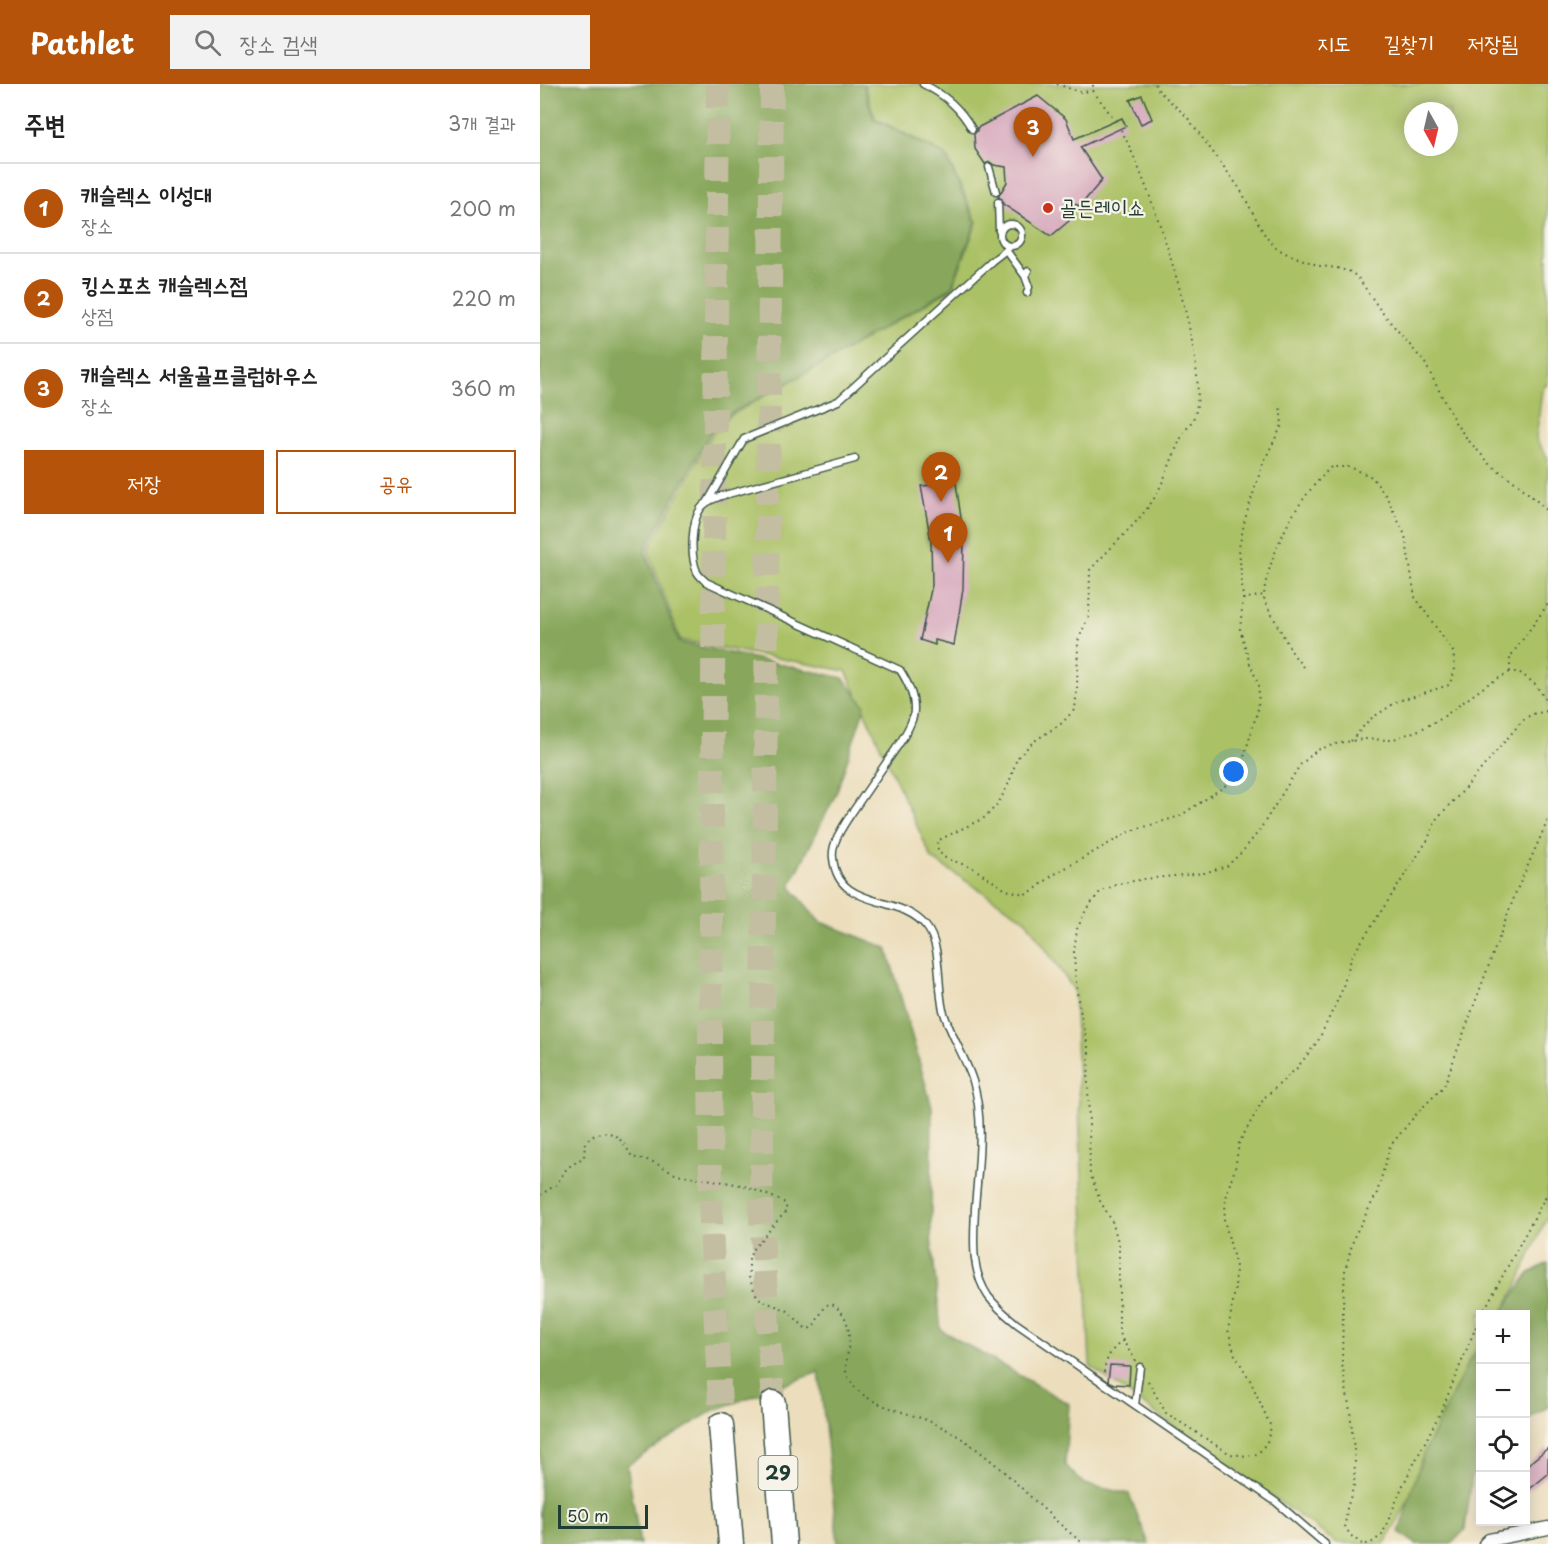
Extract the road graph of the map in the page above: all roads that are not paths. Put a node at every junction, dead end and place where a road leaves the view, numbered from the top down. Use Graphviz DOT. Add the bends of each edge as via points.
graph roads {
  1 [pos="923,84"];
  2 [pos="972,129"];
  3 [pos="989,166"];
  4 [pos="996,192"];
  5 [pos="998,202"];
  6 [pos="999,232"];
  7 [pos="1008,248"];
  8 [pos="992,261"];
  9 [pos="992,272"];
  10 [pos="1027,294"];
  11 [pos="855,459"];
  12 [pos="708,501"];
  13 [pos="1140,1367"];
  14 [pos="773,1403"];
  15 [pos="1134,1405"];
  16 [pos="721,1425"];
  17 [pos="1548,1528"];
  18 [pos="731,1544"];
  19 [pos="784,1544"];
  20 [pos="1325,1544"];
  21 [pos="1485,1544"];
  1 -- 2 [label="lane" via="946,96"];
  3 -- 4 [label="lane"];
  5 -- 6 [label="lane"];
  6 -- 7 [label="lane"];
  6 -- 7 [label="lane" via="1008,224 1021,229 1021,240"];
  7 -- 8 [label="lane"];
  7 -- 10 [label="lane" via="1027,273"];
  8 -- 9 [label="lane"];
  8 -- 12 [label="lane" via="838,401 744,439"];
  11 -- 12 [label="lane"];
  12 -- 15 [label="lane" via="700,509 693,538 697,574 706,582 900,670 908,683 913,716 906,734 843,827 832,857 836,872 851,892 915,916 933,938 943,1009 975,1089 980,1141 973,1244 975,1264 988,1295 1017,1324"];
  13 -- 15 [label="lane"];
  14 -- 19 [label="highway, 29"];
  15 -- 20 [label="lane" via="1276,1502"];
  16 -- 18 [label="highway"];
  17 -- 21 [label="street"];
}
